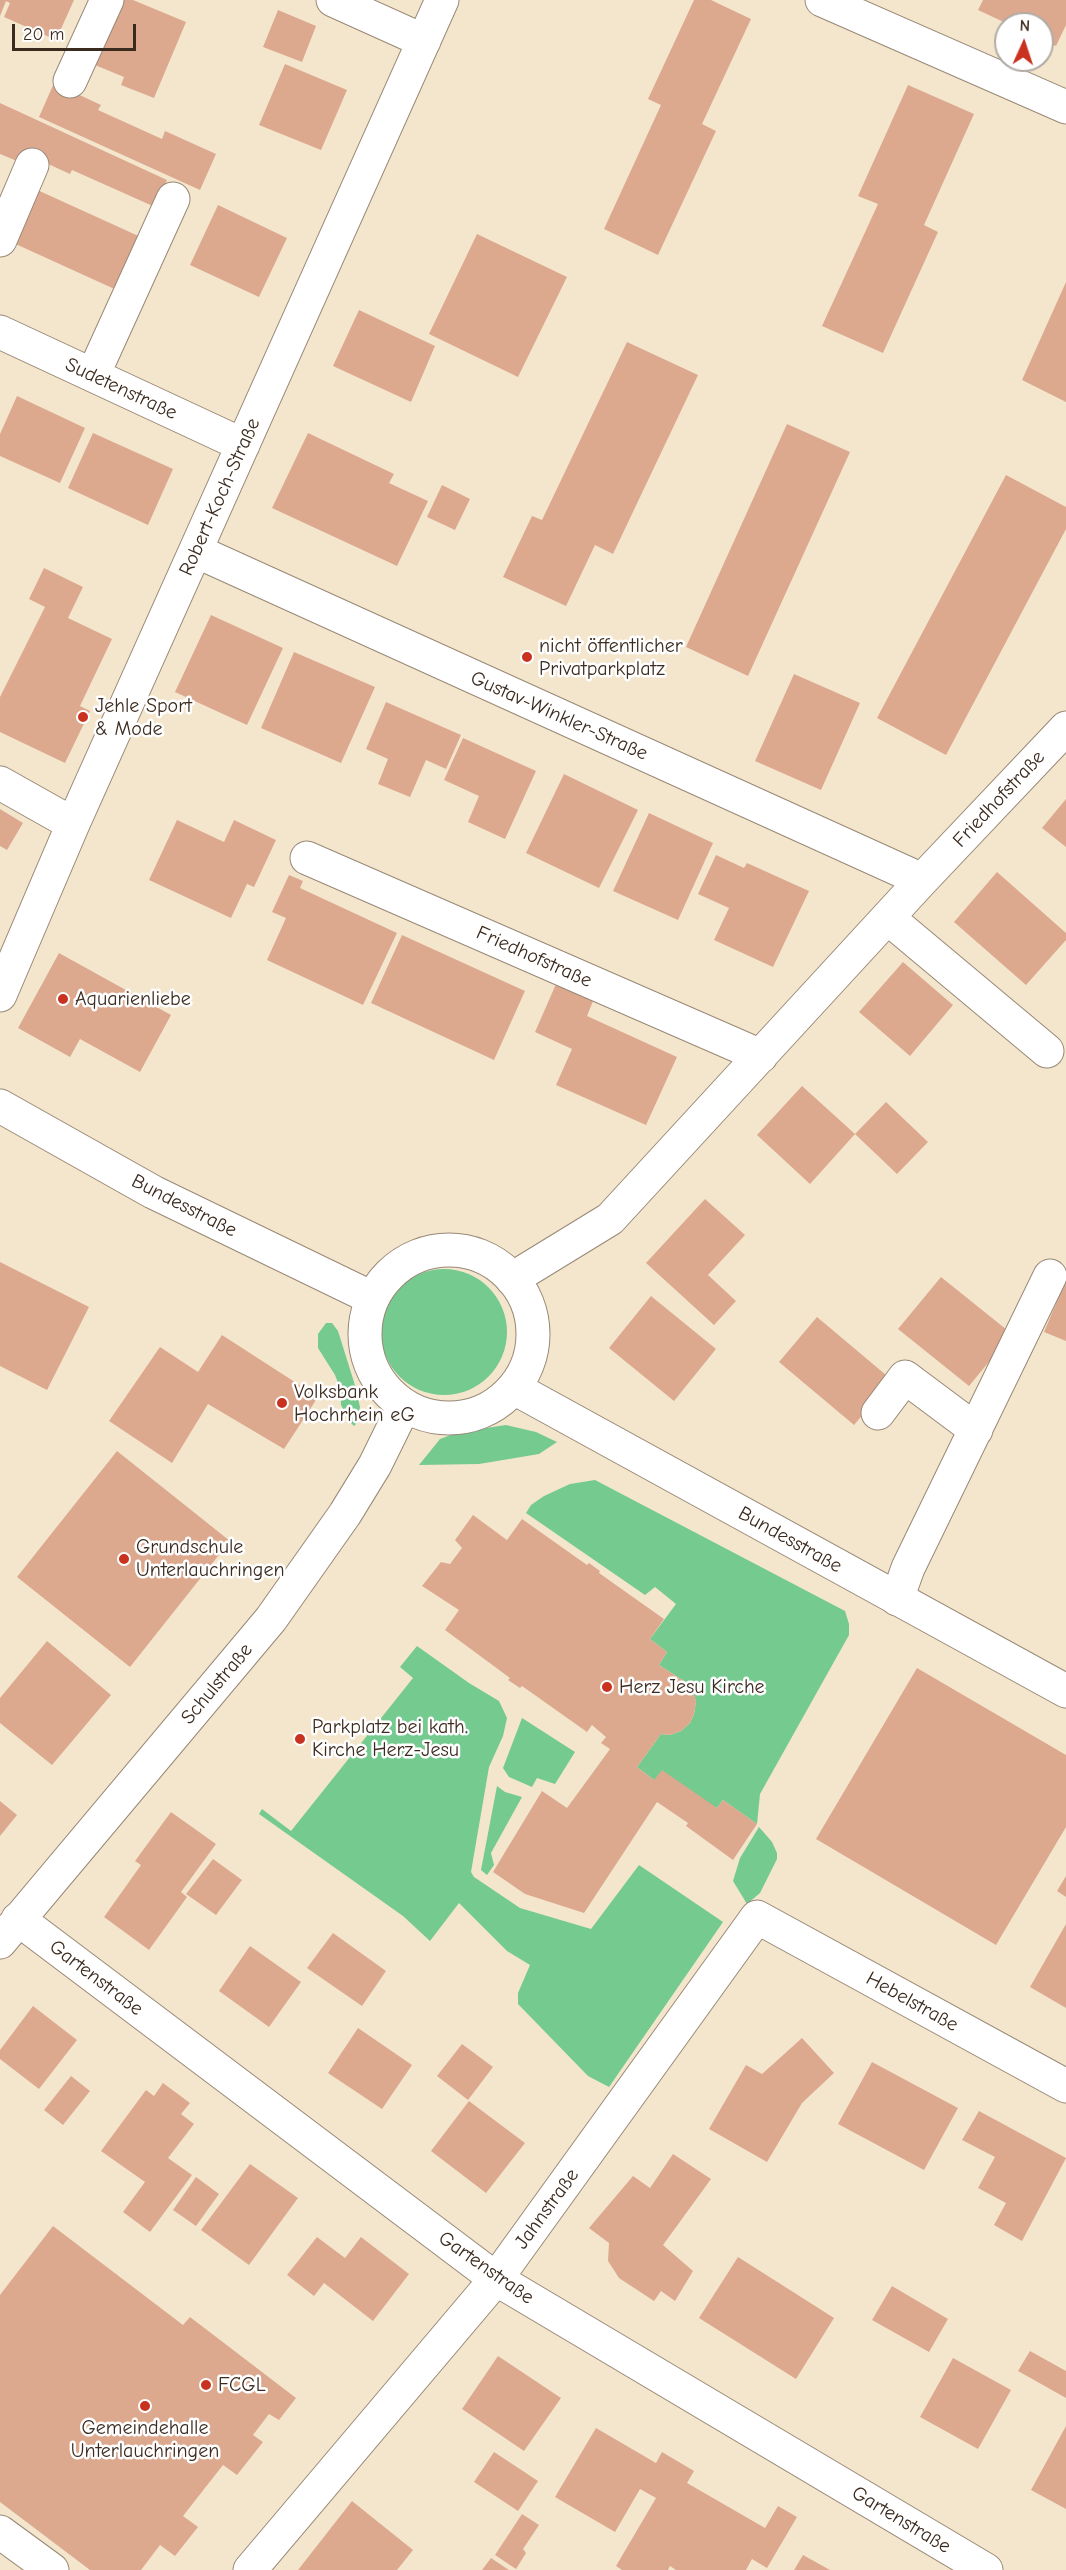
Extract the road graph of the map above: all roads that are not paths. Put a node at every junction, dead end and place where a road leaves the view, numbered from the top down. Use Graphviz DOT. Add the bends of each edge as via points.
graph roads {
  1 [pos="107,0"];
  2 [pos="333,0"];
  3 [pos="442,0"];
  4 [pos="822,0"];
  5 [pos="424,41"];
  6 [pos="70,81"];
  7 [pos="1066,107"];
  8 [pos="32,165"];
  9 [pos="172,198"];
  10 [pos="0,240"];
  11 [pos="0,332"];
  12 [pos="93,375"];
  13 [pos="243,445"];
  14 [pos="196,551"];
  15 [pos="1066,728"];
  16 [pos="0,783"];
  17 [pos="73,824"];
  18 [pos="307,858"];
  19 [pos="922,880"];
  20 [pos="888,918"];
  21 [pos="0,995"];
  22 [pos="1047,1051"];
  23 [pos="761,1056"];
  24 [pos="0,1106"];
  25 [pos="1050,1276"];
  26 [pos="512,1279"];
  27 [pos="372,1298"];
  28 [pos="514,1388"];
  29 [pos="404,1406"];
  30 [pos="878,1413"];
  31 [pos="976,1430"];
  32 [pos="897,1599"];
  33 [pos="1066,1691"];
  34 [pos="757,1917"];
  35 [pos="9,1930"];
  36 [pos="1066,2086"];
  37 [pos="496,2279"];
  38 [pos="0,2532"];
  39 [pos="52,2570"];
  40 [pos="250,2570"];
  41 [pos="986,2570"];
  1 -- 6 [label="street"];
  2 -- 5 [label="street"];
  3 -- 5 [label="street, Robert-Koch-Straße"];
  4 -- 7 [label="street"];
  5 -- 13 [label="street, Robert-Koch-Straße"];
  8 -- 10 [label="street"];
  9 -- 12 [label="street"];
  11 -- 12 [label="street, Sudetenstraße"];
  12 -- 13 [label="street, Sudetenstraße"];
  13 -- 14 [label="street, Robert-Koch-Straße"];
  14 -- 17 [label="street, Robert-Koch-Straße"];
  14 -- 19 [label="street, Gustav-Winkler-Straße"];
  15 -- 19 [label="street, Friedhofstraße"];
  16 -- 17 [label="street"];
  17 -- 21 [label="street, Robert-Koch-Straße"];
  18 -- 23 [label="street, Friedhofstraße"];
  19 -- 20 [label="street, Friedhofstraße"];
  20 -- 22 [label="street"];
  20 -- 23 [label="street, Friedhofstraße"];
  23 -- 26 [label="street, Friedhofstraße" via="610,1219"];
  24 -- 27 [label="street, Bundesstraße" via="153,1192"];
  25 -- 31 [label="street"];
  26 -- 27 [label="street" via="491,1261 464,1252 437,1250 403,1264"];
  26 -- 28 [label="street" via="525,1299 532,1321 532,1345 526,1368"];
  27 -- 29 [label="street" via="365,1322 372,1369 385,1390"];
  28 -- 29 [label="street" via="499,1402 462,1418 442,1419"];
  28 -- 32 [label="street, Bundesstraße"];
  29 -- 35 [label="street, Schulstraße" via="345,1514 271,1619"];
  30 -- 31 [label="street" via="905,1377"];
  31 -- 32 [label="street" via="908,1568"];
  32 -- 33 [label="street, Bundesstraße"];
  34 -- 36 [label="street, Hebelstraße"];
  34 -- 37 [label="street, Jahnstraße"];
  35 -- 37 [label="street, Gartenstraße"];
  37 -- 40 [label="street, Jahnstraße"];
  37 -- 41 [label="street, Gartenstraße"];
  38 -- 39 [label="street"];
}
